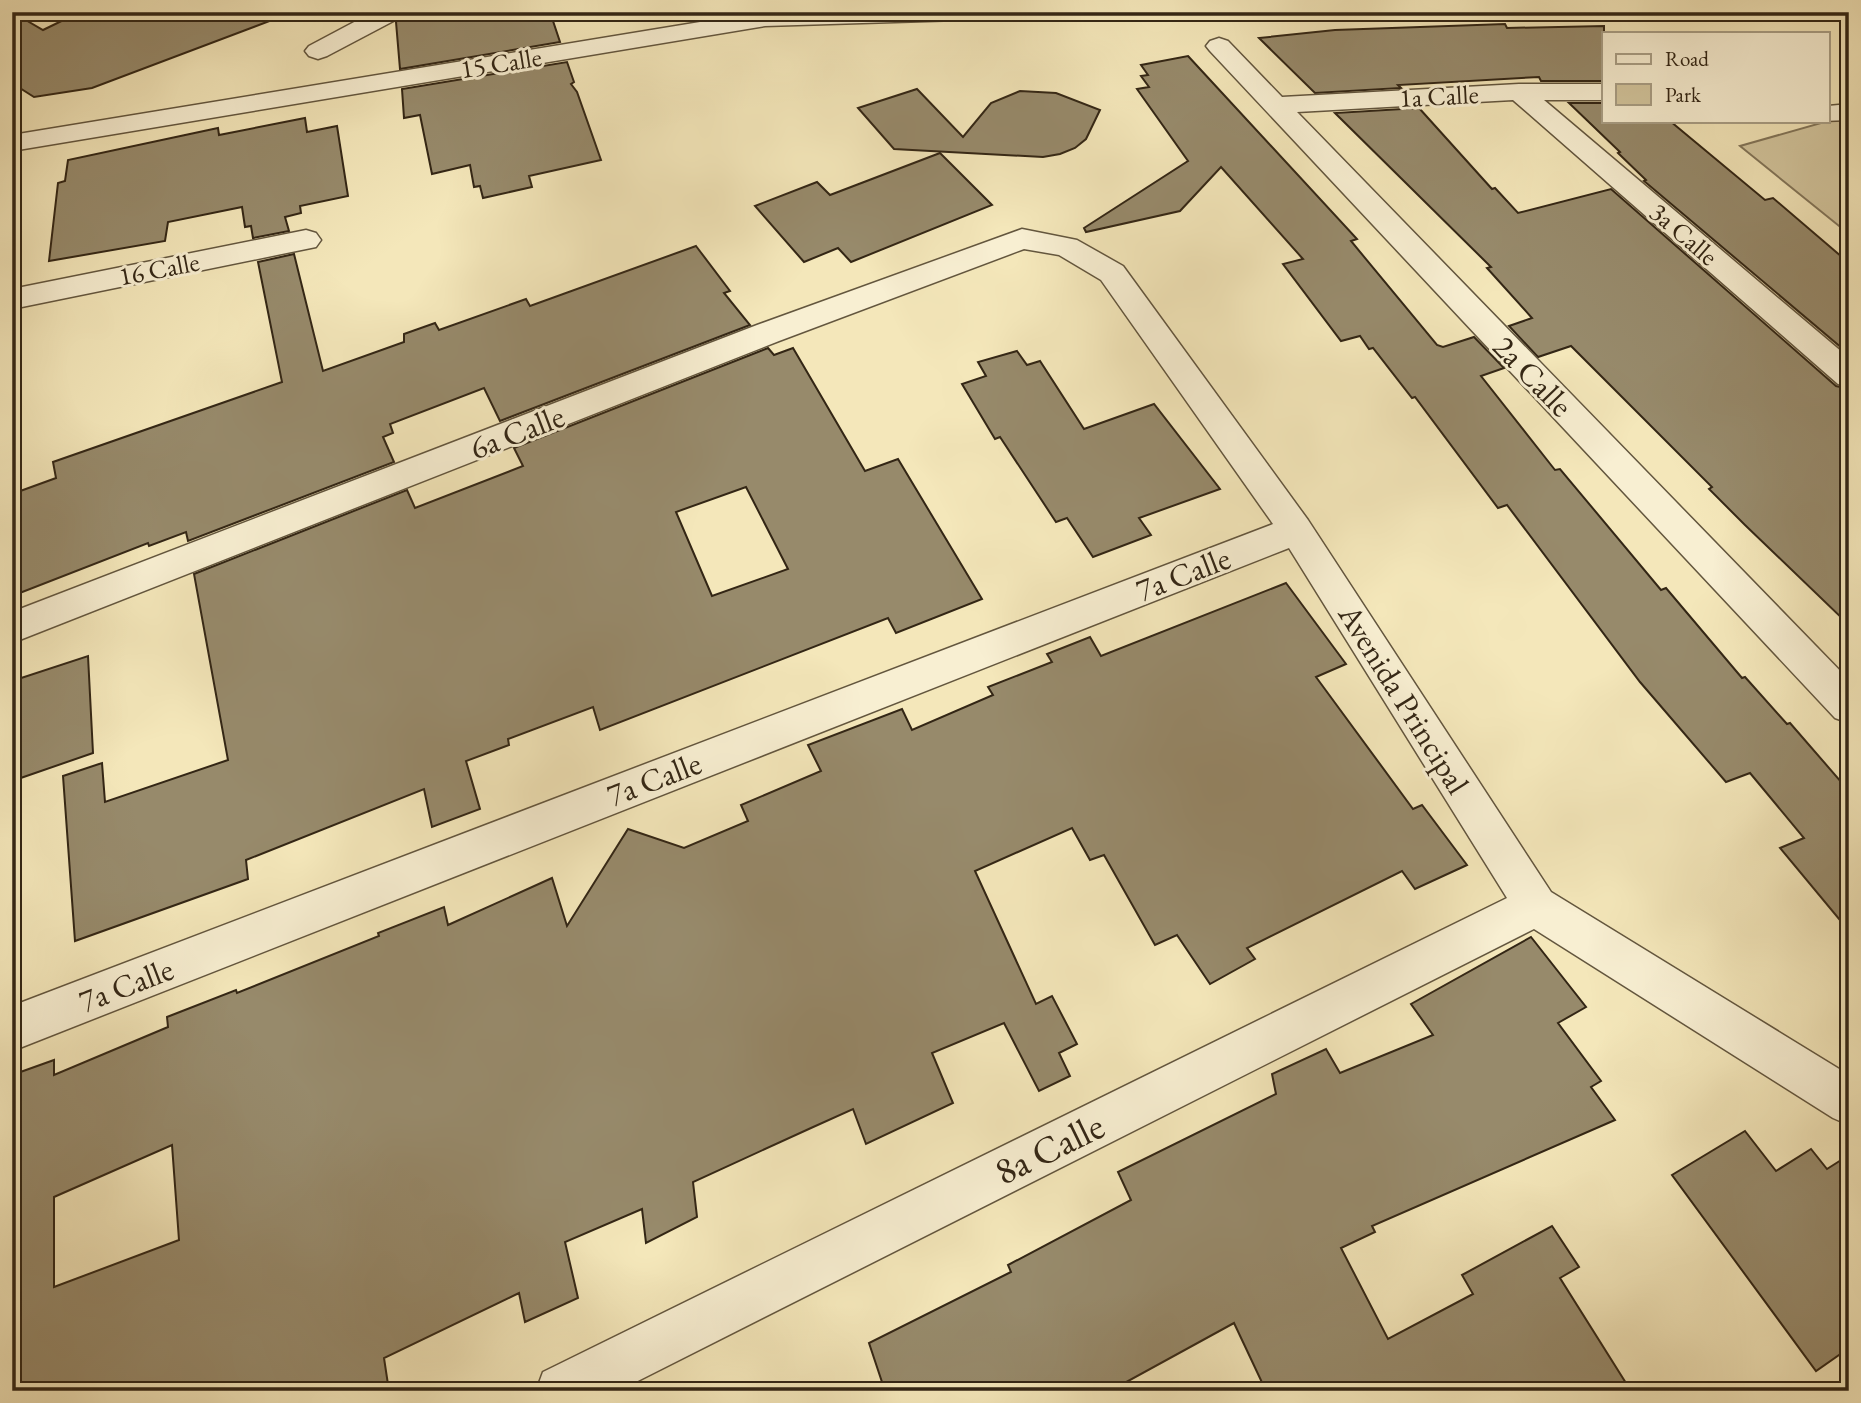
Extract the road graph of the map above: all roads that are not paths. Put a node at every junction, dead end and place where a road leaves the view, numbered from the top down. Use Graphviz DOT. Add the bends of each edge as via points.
graph roads {
  1 [pos="392,12"];
  2 [pos="992,12"];
  3 [pos="1219,46"];
  4 [pos="318,51"];
  5 [pos="1519,92"];
  6 [pos="1602,92"];
  7 [pos="1275,105"];
  8 [pos="1849,112"];
  9 [pos="1829,114"];
  10 [pos="12,144"];
  11 [pos="1022,239"];
  12 [pos="306,240"];
  13 [pos="12,299"];
  14 [pos="1849,376"];
  15 [pos="1297,530"];
  16 [pos="12,628"];
  17 [pos="1849,706"];
  18 [pos="1536,906"];
  19 [pos="12,1029"];
  20 [pos="1849,1101"];
  21 [pos="562,1391"];
  1 -- 4 [label="street"];
  2 -- 10 [label="street, 15 Calle" via="765,19"];
  3 -- 7 [label="street, 2a Calle"];
  5 -- 6 [label="street, 1a Calle"];
  5 -- 7 [label="street, 1a Calle"];
  5 -- 14 [label="street, 3a Calle"];
  7 -- 17 [label="street, 2a Calle"];
  8 -- 9 [label="street"];
  11 -- 15 [label="street, Avenida Principal" via="1067,247 1112,273"];
  11 -- 16 [label="street, 6a Calle" via="768,333"];
  12 -- 13 [label="street, 16 Calle"];
  15 -- 18 [label="street, Avenida Principal"];
  15 -- 19 [label="street, 7a Calle"];
  18 -- 20 [label="street, Avenida Principal"];
  18 -- 21 [label="street, 8a Calle"];
}
